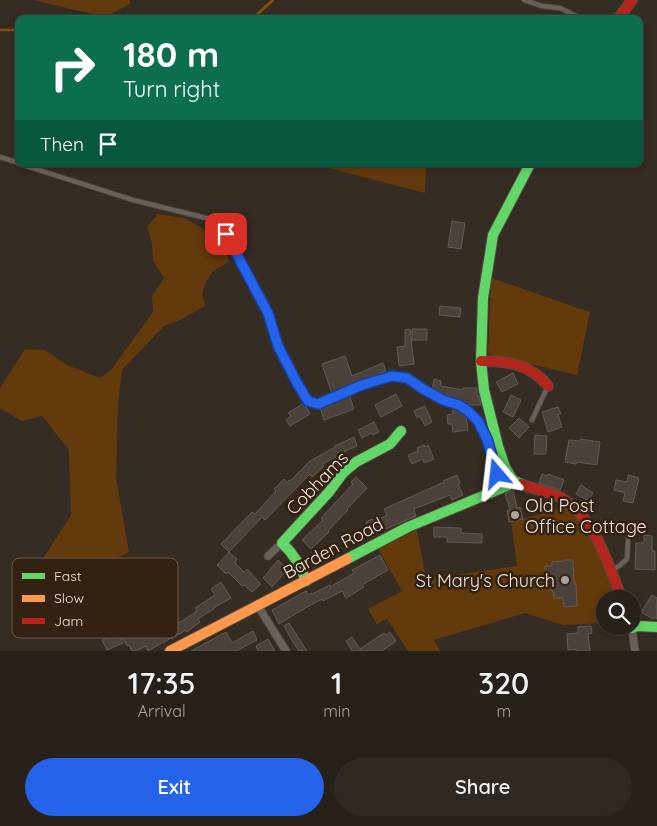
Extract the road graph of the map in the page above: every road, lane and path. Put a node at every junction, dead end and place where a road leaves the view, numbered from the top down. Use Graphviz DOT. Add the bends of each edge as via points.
graph roads {
  1 [pos="524,0"];
  2 [pos="632,0"];
  3 [pos="574,15"];
  4 [pos="621,15"];
  5 [pos="0,157"];
  6 [pos="15,163"];
  7 [pos="28,167"];
  8 [pos="528,167"];
  9 [pos="481,360"];
  10 [pos="548,386"];
  11 [pos="532,420"];
  12 [pos="401,431"];
  13 [pos="510,483"];
  14 [pos="628,524"];
  15 [pos="282,542"];
  16 [pos="268,556"];
  17 [pos="611,570"];
  18 [pos="306,581"];
  19 [pos="619,590"];
  20 [pos="258,606"];
  21 [pos="641,626"];
  22 [pos="657,627"];
  23 [pos="633,635"];
  24 [pos="170,651"];
  25 [pos="286,651"];
  26 [pos="635,651"];
  1 -- 3 [label="lane" via="560,8"];
  2 -- 4 [label="street"];
  5 -- 6 [label="lane"];
  7 -- 13 [label="lane" via="133,200 214,220 226,234 268,313 278,346 308,401 318,404 392,376 407,378 443,400 459,405 478,421 497,474"];
  8 -- 9 [label="street" via="493,234 483,298"];
  9 -- 10 [label="street" via="521,366 541,376"];
  9 -- 13 [label="street" via="492,424"];
  10 -- 11 [label="lane"];
  12 -- 15 [label="street, Cobhams" via="390,444 356,462 343,473"];
  13 -- 17 [label="street" via="549,492 572,507 588,523"];
  13 -- 18 [label="street, Barden Road" via="408,527"];
  14 -- 17 [label="lane" via="627,559"];
  15 -- 16 [label="street, Cobhams"];
  15 -- 18 [label="street" via="300,565"];
  17 -- 19 [label="street"];
  18 -- 20 [label="street, Barden Road"];
  20 -- 24 [label="street, Barden Road"];
  20 -- 25 [label="street"];
  21 -- 22 [label="street"];
  23 -- 26 [label="street"];
}
